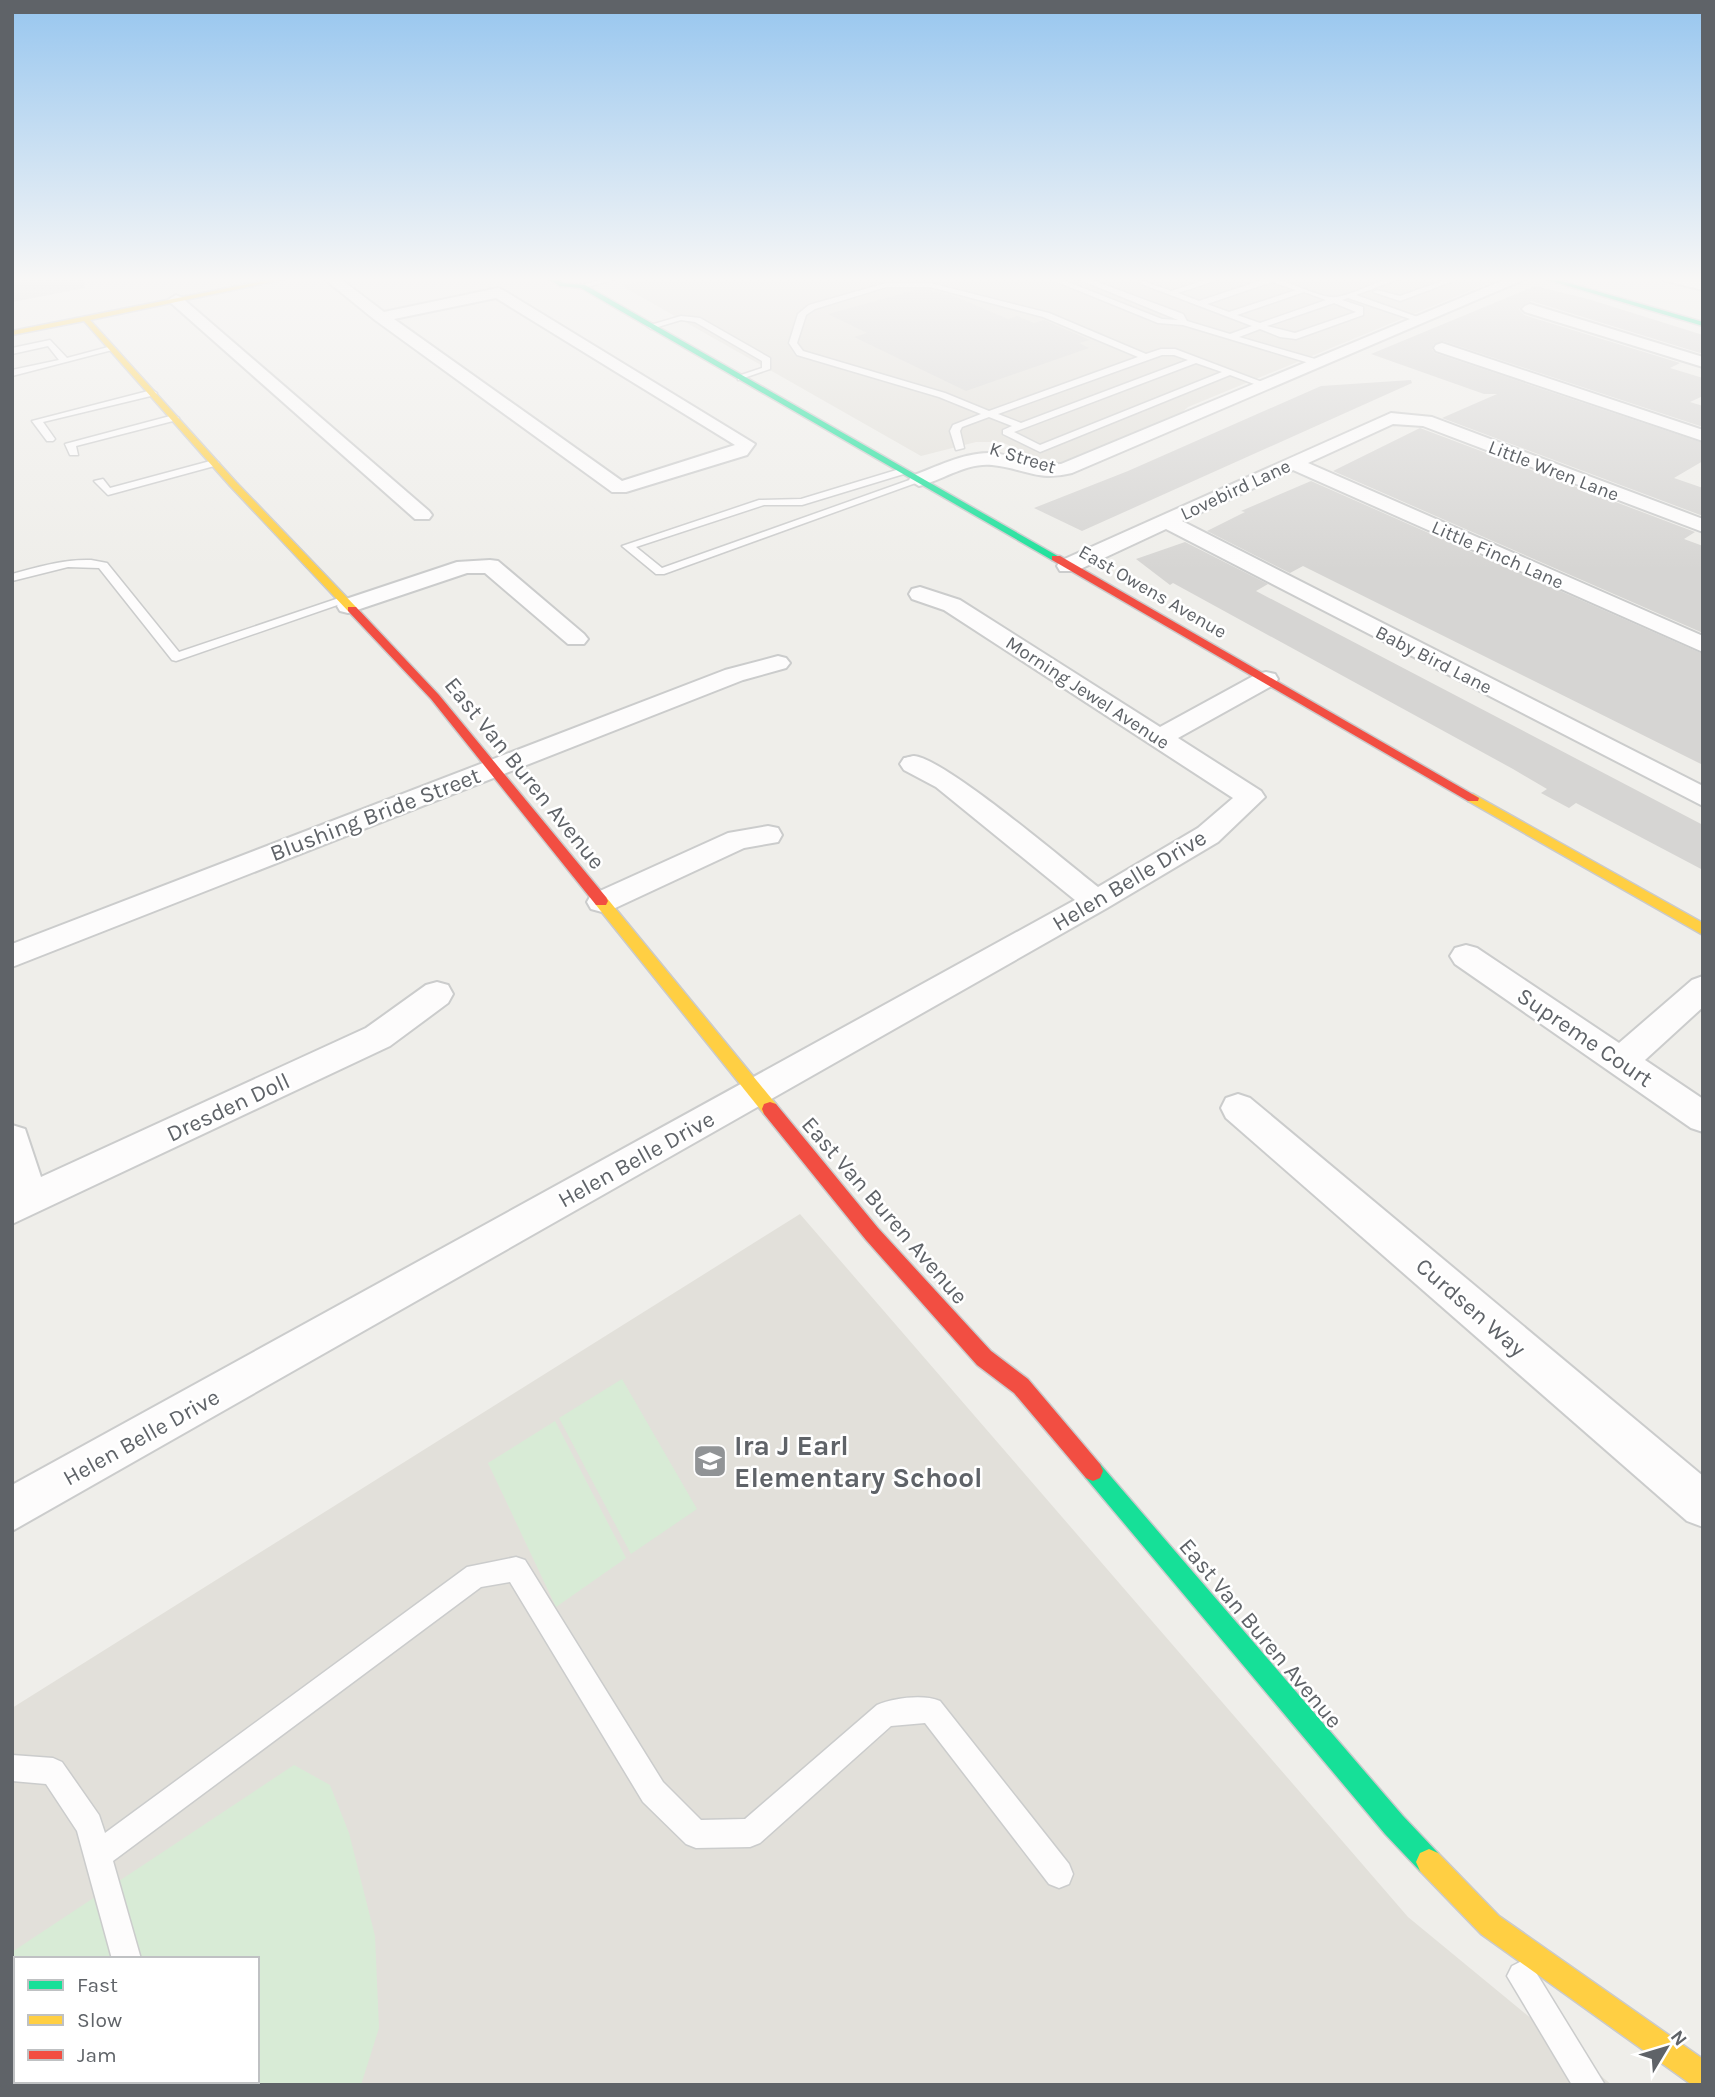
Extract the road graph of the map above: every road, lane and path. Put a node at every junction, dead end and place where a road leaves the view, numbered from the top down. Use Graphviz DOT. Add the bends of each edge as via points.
graph roads {
  1 [pos="136,375"];
  2 [pos="262,375"];
  3 [pos="462,375"];
  4 [pos="632,375"];
  5 [pos="736,375"];
  6 [pos="750,375"];
  7 [pos="874,375"];
  8 [pos="1096,375"];
  9 [pos="1155,375"];
  10 [pos="1223,375"];
  11 [pos="1238,375"];
  12 [pos="1289,375"];
  13 [pos="1522,375"];
  14 [pos="741,378"];
  15 [pos="1265,385"];
  16 [pos="152,393"];
  17 [pos="990,413"];
  18 [pos="174,418"];
  19 [pos="1404,418"];
  20 [pos="1020,426"];
  21 [pos="1703,436"];
  22 [pos="50,439"];
  23 [pos="959,447"];
  24 [pos="74,453"];
  25 [pos="214,463"];
  26 [pos="1292,463"];
  27 [pos="1065,469"];
  28 [pos="911,476"];
  29 [pos="99,481"];
  30 [pos="422,515"];
  31 [pos="1166,521"];
  32 [pos="1703,526"];
  33 [pos="1068,566"];
  34 [pos="12,578"];
  35 [pos="920,594"];
  36 [pos="345,603"];
  37 [pos="576,639"];
  38 [pos="1703,645"];
  39 [pos="778,663"];
  40 [pos="1266,680"];
  41 [pos="1159,738"];
  42 [pos="913,764"];
  43 [pos="494,768"];
  44 [pos="1251,797"];
  45 [pos="1703,797"];
  46 [pos="768,835"];
  47 [pos="1096,901"];
  48 [pos="602,902"];
  49 [pos="1703,930"];
  50 [pos="12,956"];
  51 [pos="1466,956"];
  52 [pos="1703,988"];
  53 [pos="437,994"];
  54 [pos="1621,1062"];
  55 [pos="755,1092"];
  56 [pos="1238,1108"];
  57 [pos="1703,1118"];
  58 [pos="12,1140"];
  59 [pos="21,1204"];
  60 [pos="1703,1506"];
  61 [pos="12,1509"];
  62 [pos="12,1768"];
  63 [pos="97,1856"];
  64 [pos="1059,1874"];
  65 [pos="1490,1925"];
  66 [pos="126,1957"];
  67 [pos="1703,2076"];
  68 [pos="1590,2085"];
  1 -- 16 [label="street, East Van Buren Avenue"];
  2 -- 30 [label="street"];
  3 -- 4 [label="street" via="619,488 740,451 746,444"];
  5 -- 14 [label="street, East Owens Avenue"];
  6 -- 14 [label="lane"];
  7 -- 17 [label="lane"];
  8 -- 17 [label="lane"];
  9 -- 20 [label="lane"];
  10 -- 20 [label="lane" via="1040,449 1006,432"];
  11 -- 15 [label="lane"];
  12 -- 15 [label="street, K Street"];
  13 -- 21 [label="street"];
  14 -- 28 [label="street, East Owens Avenue"];
  15 -- 27 [label="street, K Street"];
  16 -- 18 [label="street, East Van Buren Avenue"];
  16 -- 22 [label="lane" via="37,421"];
  17 -- 20 [label="lane"];
  17 -- 23 [label="lane" via="958,425 954,431"];
  18 -- 24 [label="lane" via="69,443"];
  18 -- 25 [label="street, East Van Buren Avenue"];
  19 -- 26 [label="street, Lovebird Lane" via="1381,421"];
  19 -- 32 [label="street, Little Wren Lane" via="1426,421"];
  23 -- 27 [label="street, K Street" via="1001,447"];
  23 -- 28 [label="street, K Street"];
  25 -- 29 [label="lane" via="108,492"];
  25 -- 36 [label="street, East Van Buren Avenue"];
  26 -- 31 [label="street, Lovebird Lane"];
  26 -- 38 [label="street, Little Finch Lane"];
  27 -- 28 [label="street, K Street" via="1043,472 992,459"];
  28 -- 28 [label="lane" via="802,502 763,502 628,545 660,572"];
  28 -- 33 [label="street, East Owens Avenue"];
  31 -- 33 [label="street, Lovebird Lane"];
  31 -- 45 [label="street, Baby Bird Lane"];
  33 -- 40 [label="street, East Owens Avenue"];
  34 -- 36 [label="lane" via="85,561 103,565 176,657"];
  35 -- 41 [label="street, Morning Jewel Avenue" via="952,605"];
  36 -- 37 [label="street" via="465,566 490,566"];
  36 -- 43 [label="street, East Van Buren Avenue" via="435,697"];
  39 -- 43 [label="street, Blushing Bride Street" via="734,675"];
  40 -- 41 [label="street"];
  40 -- 49 [label="street, East Owens Avenue"];
  41 -- 44 [label="street, Morning Jewel Avenue"];
  42 -- 47 [label="street" via="945,781"];
  43 -- 48 [label="street, East Van Buren Avenue"];
  43 -- 50 [label="street, Blushing Bride Street"];
  44 -- 47 [label="street, Helen Belle Drive" via="1208,835"];
  46 -- 48 [label="street" via="738,840"];
  47 -- 55 [label="street, Helen Belle Drive"];
  48 -- 55 [label="street, East Van Buren Avenue"];
  51 -- 54 [label="street, Supreme Court"];
  52 -- 54 [label="street"];
  53 -- 59 [label="street, Dresden Doll" via="378,1037"];
  54 -- 57 [label="street, Supreme Court"];
  55 -- 61 [label="street, Helen Belle Drive"];
  55 -- 65 [label="street, East Van Buren Avenue" via="872,1234 984,1358 1021,1386 1394,1825"];
  56 -- 60 [label="street, Curdsen Way"];
  58 -- 59 [label="street"];
  62 -- 63 [label="lane" via="53,1771 89,1825"];
  63 -- 64 [label="lane" via="476,1576 516,1569 653,1792 696,1834 750,1833 886,1714 931,1710"];
  63 -- 66 [label="lane"];
  65 -- 67 [label="street, East Van Buren Avenue"];
  65 -- 68 [label="lane"];
}
